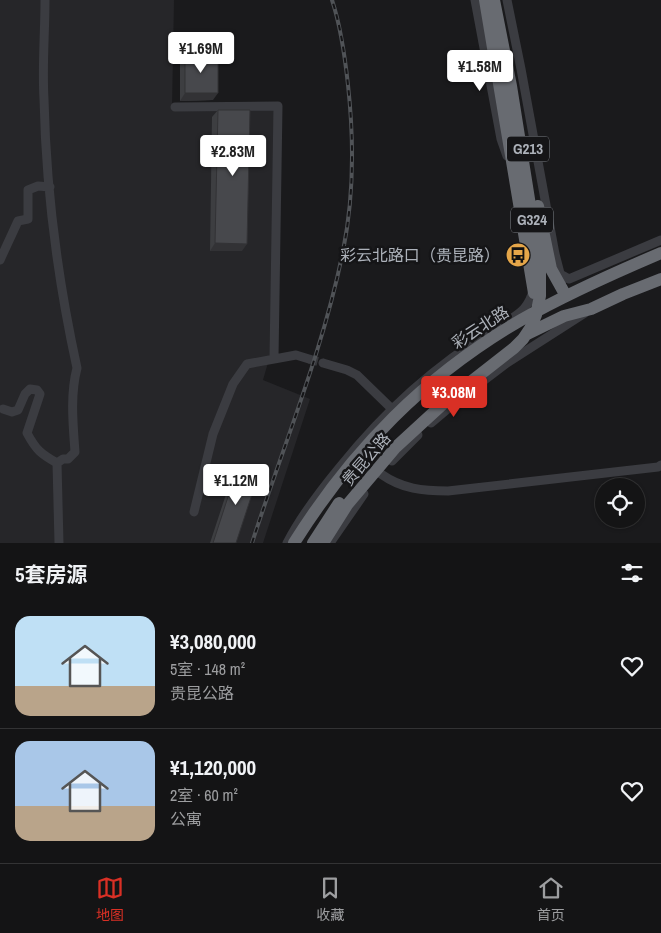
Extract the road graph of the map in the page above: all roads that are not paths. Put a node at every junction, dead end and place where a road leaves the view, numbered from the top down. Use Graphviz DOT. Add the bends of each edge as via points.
graph roads {
  1 [pos="45,0"];
  2 [pos="475,0"];
  3 [pos="485,0"];
  4 [pos="495,0"];
  5 [pos="507,0"];
  6 [pos="175,106"];
  7 [pos="514,176"];
  8 [pos="50,187"];
  9 [pos="661,240"];
  10 [pos="661,253"];
  11 [pos="0,260"];
  12 [pos="530,269"];
  13 [pos="622,270"];
  14 [pos="556,272"];
  15 [pos="661,279"];
  16 [pos="533,291"];
  17 [pos="623,294"];
  18 [pos="566,296"];
  19 [pos="591,309"];
  20 [pos="536,312"];
  21 [pos="521,313"];
  22 [pos="274,358"];
  23 [pos="309,358"];
  24 [pos="323,363"];
  25 [pos="3,409"];
  26 [pos="392,409"];
  27 [pos="57,463"];
  28 [pos="661,465"];
  29 [pos="381,474"];
  30 [pos="194,512"];
  31 [pos="290,542"];
  32 [pos="59,543"];
  33 [pos="313,543"];
  34 [pos="323,543"];
  35 [pos="330,543"];
  1 -- 8 [label="street" via="44,99"];
  2 -- 7 [label="street" via="501,139"];
  3 -- 7 [label="highway, G213"];
  4 -- 14 [label="highway, G213"];
  4 -- 34 [label="highway, 贵昆公路 / G324" via="540,268 536,315 518,343 403,440 347,506"];
  5 -- 14 [label="street"];
  6 -- 22 [label="street" via="278,106"];
  7 -- 12 [label="highway, G213"];
  8 -- 11 [label="street" via="38,186 28,190 28,219 18,221"];
  8 -- 27 [label="street" via="60,278 77,368 72,417 75,452"];
  9 -- 14 [label="street" via="570,279"];
  10 -- 13 [label="highway, 彩云北路"];
  12 -- 14 [label="highway" via="541,277"];
  12 -- 16 [label="highway, G213"];
  13 -- 17 [label="highway" via="609,283 614,292"];
  13 -- 18 [label="highway, 彩云北路"];
  14 -- 18 [label="highway, G213"];
  15 -- 17 [label="highway, 彩云北路"];
  16 -- 20 [label="highway, G213"];
  16 -- 21 [label="street" via="529,304"];
  17 -- 19 [label="highway, 彩云北路"];
  18 -- 20 [label="highway, 彩云北路"];
  19 -- 29 [label="street" via="468,392 430,423"];
  19 -- 33 [label="highway, 彩云北路" via="544,325 478,365 378,454"];
  20 -- 21 [label="highway"];
  20 -- 31 [label="highway, 彩云北路" via="482,344 402,408 346,469"];
  21 -- 26 [label="street" via="442,364"];
  22 -- 23 [label="street" via="296,355"];
  22 -- 30 [label="street" via="247,364 233,384 213,434"];
  24 -- 26 [label="street" via="357,375"];
  25 -- 27 [label="street" via="18,410 25,394 37,390 40,394 27,433 42,455"];
  26 -- 31 [label="street" via="324,486"];
  27 -- 32 [label="street"];
  28 -- 29 [label="street" via="448,492 420,491"];
  29 -- 35 [label="street"];
}
